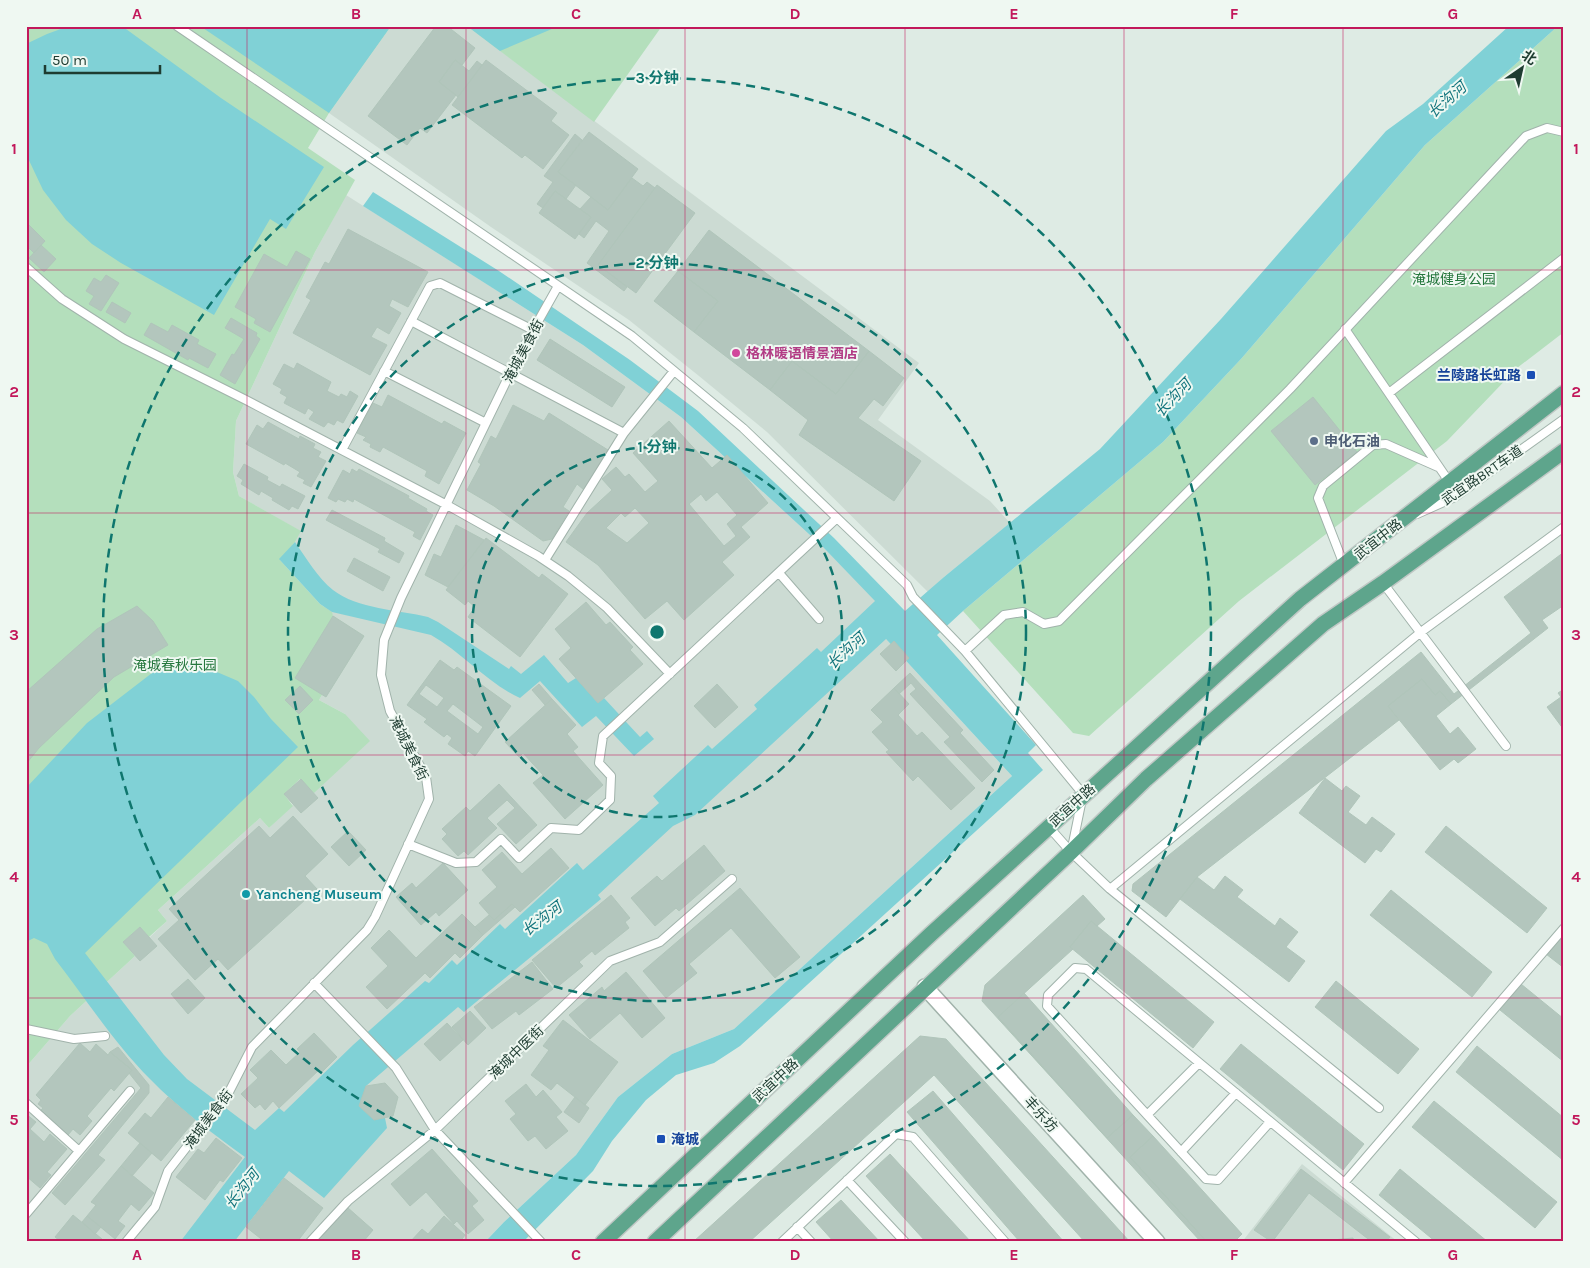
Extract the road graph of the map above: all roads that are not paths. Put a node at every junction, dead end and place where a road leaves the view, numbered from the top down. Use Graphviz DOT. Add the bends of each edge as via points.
graph roads {
  1 [pos="177,26"];
  2 [pos="1564,132"];
  3 [pos="1564,258"];
  4 [pos="26,267"];
  5 [pos="558,286"];
  6 [pos="411,322"];
  7 [pos="1345,329"];
  8 [pos="533,330"];
  9 [pos="384,371"];
  10 [pos="674,371"];
  11 [pos="510,373"];
  12 [pos="1389,393"];
  13 [pos="1564,393"];
  14 [pos="1564,419"];
  15 [pos="486,423"];
  16 [pos="624,433"];
  17 [pos="342,450"];
  18 [pos="1564,451"];
  19 [pos="1438,467"];
  20 [pos="1450,483"];
  21 [pos="447,505"];
  22 [pos="837,518"];
  23 [pos="1396,524"];
  24 [pos="1564,527"];
  25 [pos="545,560"];
  26 [pos="1344,565"];
  27 [pos="778,573"];
  28 [pos="1384,583"];
  29 [pos="819,619"];
  30 [pos="1421,632"];
  31 [pos="965,651"];
  32 [pos="670,674"];
  33 [pos="1506,746"];
  34 [pos="1083,794"];
  35 [pos="1048,826"];
  36 [pos="408,844"];
  37 [pos="1071,852"];
  38 [pos="732,879"];
  39 [pos="1110,889"];
  40 [pos="1564,928"];
  41 [pos="314,984"];
  42 [pos="925,987"];
  43 [pos="26,1029"];
  44 [pos="106,1036"];
  45 [pos="1199,1063"];
  46 [pos="130,1091"];
  47 [pos="1236,1093"];
  48 [pos="26,1103"];
  49 [pos="1379,1108"];
  50 [pos="1147,1115"];
  51 [pos="1270,1122"];
  52 [pos="435,1130"];
  53 [pos="79,1151"];
  54 [pos="1181,1152"];
  55 [pos="848,1180"];
  56 [pos="1344,1183"];
  57 [pos="26,1214"];
  58 [pos="797,1227"];
  59 [pos="126,1242"];
  60 [pos="310,1242"];
  61 [pos="541,1242"];
  62 [pos="603,1242"];
  63 [pos="655,1242"];
  64 [pos="782,1242"];
  65 [pos="811,1242"];
  66 [pos="905,1242"];
  67 [pos="1005,1242"];
  68 [pos="1157,1242"];
  69 [pos="1416,1242"];
  1 -- 5 [label="lane"];
  2 -- 7 [label="lane" via="1547,128 1526,136"];
  3 -- 12 [label="lane"];
  4 -- 17 [label="lane" via="62,299 124,338"];
  5 -- 8 [label="lane, 淹城美食街"];
  5 -- 10 [label="lane" via="632,336"];
  6 -- 8 [label="lane" via="430,286 440,282"];
  6 -- 9 [label="lane"];
  6 -- 11 [label="lane"];
  7 -- 12 [label="lane"];
  7 -- 31 [label="lane" via="1290,389 1059,621 1044,624 1023,612 1004,615"];
  8 -- 11 [label="lane, 淹城美食街"];
  9 -- 15 [label="lane"];
  9 -- 17 [label="lane"];
  10 -- 16 [label="lane"];
  10 -- 22 [label="lane" via="743,428"];
  11 -- 15 [label="lane, 淹城美食街"];
  11 -- 16 [label="lane"];
  12 -- 19 [label="lane"];
  13 -- 20 [label="main road, 武宜中路"];
  14 -- 23 [label="lane, 武宜路BRT车道" via="1455,496"];
  15 -- 21 [label="lane, 淹城美食街"];
  16 -- 25 [label="lane"];
  17 -- 21 [label="lane"];
  18 -- 28 [label="main road"];
  19 -- 20 [label="lane"];
  19 -- 26 [label="lane" via="1386,444 1373,445 1322,486 1318,498"];
  20 -- 23 [label="main road, 武宜中路"];
  21 -- 25 [label="lane"];
  21 -- 36 [label="lane, 淹城美食街" via="384,640 381,675 390,711 426,777 429,798"];
  22 -- 27 [label="lane"];
  22 -- 31 [label="lane" via="907,585 913,597"];
  23 -- 26 [label="main road, 武宜中路"];
  24 -- 30 [label="lane"];
  25 -- 32 [label="lane" via="607,608"];
  26 -- 34 [label="main road, 武宜中路" via="1300,599"];
  27 -- 29 [label="lane"];
  27 -- 32 [label="lane"];
  28 -- 30 [label="lane"];
  28 -- 37 [label="main road" via="1323,624 1146,779"];
  30 -- 33 [label="lane"];
  30 -- 39 [label="lane"];
  31 -- 34 [label="lane"];
  32 -- 36 [label="lane" via="603,736 599,763 611,776 610,800 579,830 551,828 519,858 501,839 476,862 456,863"];
  34 -- 35 [label="main road, 武宜中路"];
  34 -- 37 [label="lane"];
  35 -- 37 [label="lane"];
  35 -- 62 [label="main road, 武宜中路"];
  36 -- 41 [label="lane, 淹城美食街" via="367,930"];
  37 -- 39 [label="lane"];
  37 -- 42 [label="main road"];
  38 -- 52 [label="lane, 淹城中医街" via="660,942 610,961"];
  39 -- 49 [label="lane"];
  40 -- 56 [label="lane"];
  41 -- 52 [label="lane" via="396,1068"];
  41 -- 59 [label="lane, 淹城美食街" via="252,1047 228,1094 168,1171 155,1207"];
  42 -- 63 [label="main road"];
  42 -- 68 [label="street, 丰乐坊"];
  43 -- 44 [label="lane" via="74,1039"];
  45 -- 47 [label="lane"];
  45 -- 50 [label="lane"];
  45 -- 50 [label="lane" via="1086,969 1075,968 1048,995 1047,1006"];
  46 -- 53 [label="lane"];
  47 -- 51 [label="lane"];
  47 -- 54 [label="lane"];
  48 -- 53 [label="lane"];
  50 -- 54 [label="lane"];
  51 -- 54 [label="lane" via="1218,1180 1206,1179"];
  51 -- 56 [label="lane"];
  52 -- 60 [label="lane, 淹城中医街" via="348,1201"];
  52 -- 61 [label="lane"];
  53 -- 57 [label="lane"];
  55 -- 58 [label="lane"];
  55 -- 66 [label="lane"];
  55 -- 67 [label="lane" via="896,1134 914,1137"];
  56 -- 69 [label="lane"];
  58 -- 64 [label="lane"];
  58 -- 65 [label="lane"];
}
